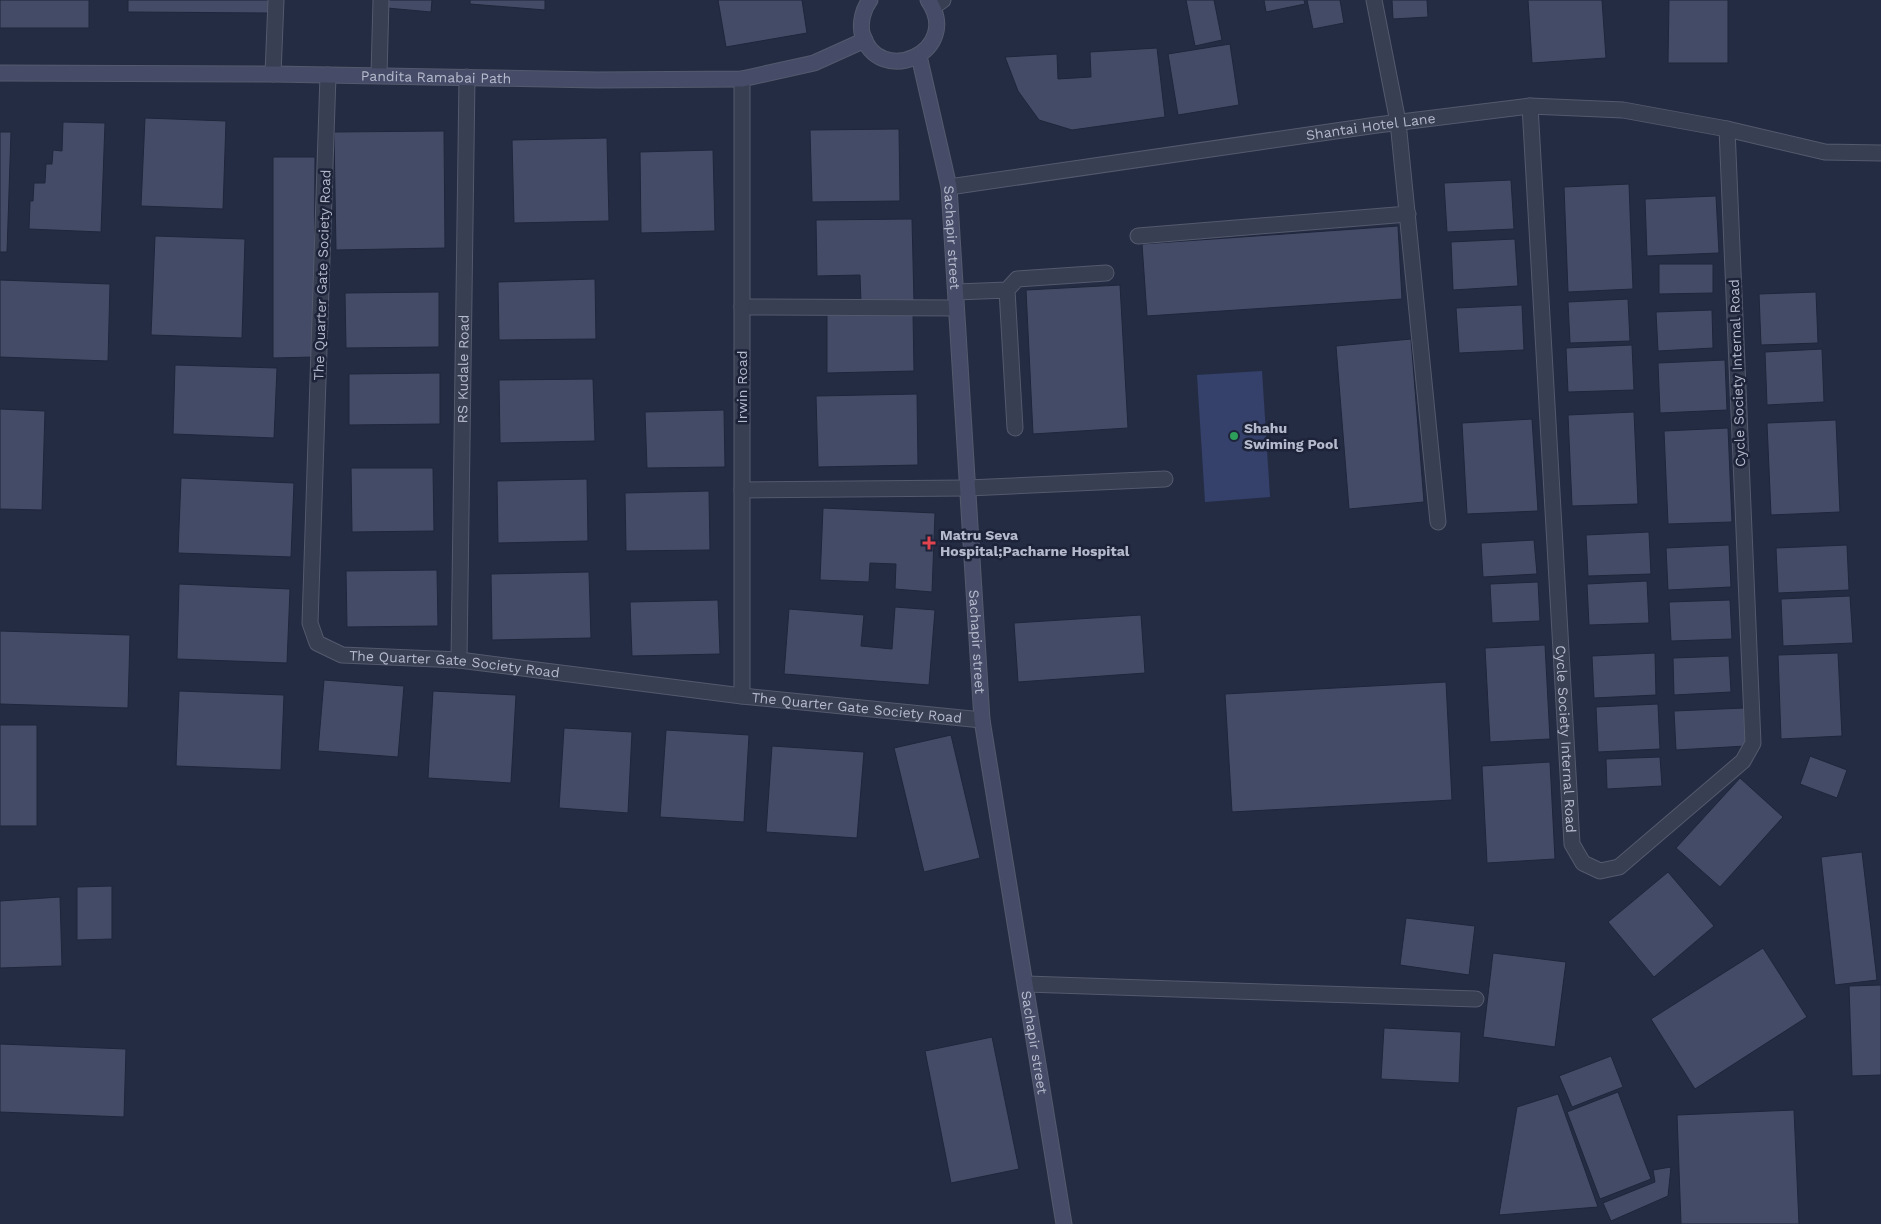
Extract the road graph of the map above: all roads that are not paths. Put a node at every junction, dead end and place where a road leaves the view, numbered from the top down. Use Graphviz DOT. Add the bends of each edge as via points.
graph roads {
  1 [pos="276,0"];
  2 [pos="381,0"];
  3 [pos="870,0"];
  4 [pos="1374,0"];
  5 [pos="935,2"];
  6 [pos="865,40"];
  7 [pos="918,56"];
  8 [pos="0,73"];
  9 [pos="273,74"];
  10 [pos="328,75"];
  11 [pos="379,75"];
  12 [pos="467,77"];
  13 [pos="742,78"];
  14 [pos="1530,106"];
  15 [pos="1398,122"];
  16 [pos="1727,129"];
  17 [pos="1881,153"];
  18 [pos="949,187"];
  19 [pos="1408,214"];
  20 [pos="1138,236"];
  21 [pos="1106,273"];
  22 [pos="1007,290"];
  23 [pos="956,292"];
  24 [pos="742,307"];
  25 [pos="956,308"];
  26 [pos="1015,428"];
  27 [pos="1165,479"];
  28 [pos="968,488"];
  29 [pos="742,490"];
  30 [pos="1438,522"];
  31 [pos="459,660"];
  32 [pos="742,696"];
  33 [pos="982,720"];
  34 [pos="1026,984"];
  35 [pos="1476,998"];
  36 [pos="1064,1224"];
  1 -- 9 [label="street"];
  2 -- 11 [label="street"];
  3 -- 6 [label="street" via="862,16"];
  4 -- 15 [label="street"];
  5 -- 7 [label="street" via="936,31 928,48"];
  6 -- 7 [label="street" via="872,51 889,60 907,61"];
  6 -- 13 [label="street, Pandita Ramabai Path" via="814,63"];
  7 -- 18 [label="street, Sachapir street"];
  8 -- 9 [label="street, Pandita Ramabai Path"];
  9 -- 10 [label="street, Pandita Ramabai Path"];
  10 -- 11 [label="street, Pandita Ramabai Path"];
  10 -- 31 [label="street, The Quarter Gate Society Road" via="310,623 317,643 342,655"];
  11 -- 12 [label="street, Pandita Ramabai Path"];
  12 -- 13 [label="street, Pandita Ramabai Path" via="598,80"];
  12 -- 31 [label="street, RS Kudale Road"];
  13 -- 24 [label="street, Irwin Road"];
  14 -- 15 [label="street, Shantai Hotel Lane"];
  14 -- 16 [label="street, Shantai Hotel Lane" via="1623,110"];
  14 -- 16 [label="street, Cycle Society Internal Road" via="1572,844 1583,863 1600,872 1619,867 1743,761 1753,743"];
  15 -- 18 [label="street, Shantai Hotel Lane"];
  15 -- 19 [label="street"];
  16 -- 17 [label="street, Shantai Hotel Lane" via="1825,152"];
  18 -- 23 [label="street, Sachapir street"];
  19 -- 20 [label="street"];
  19 -- 30 [label="street"];
  21 -- 22 [label="street" via="1017,279"];
  22 -- 23 [label="street"];
  22 -- 26 [label="street"];
  23 -- 25 [label="street, Sachapir street"];
  24 -- 25 [label="street"];
  24 -- 29 [label="street, Irwin Road"];
  25 -- 28 [label="street, Sachapir street"];
  27 -- 28 [label="street"];
  28 -- 29 [label="street"];
  28 -- 33 [label="street, Sachapir street"];
  29 -- 32 [label="street, Irwin Road"];
  31 -- 32 [label="street, The Quarter Gate Society Road"];
  32 -- 33 [label="street, The Quarter Gate Society Road"];
  33 -- 34 [label="street, Sachapir street"];
  34 -- 35 [label="street"];
  34 -- 36 [label="street, Sachapir street"];
}
